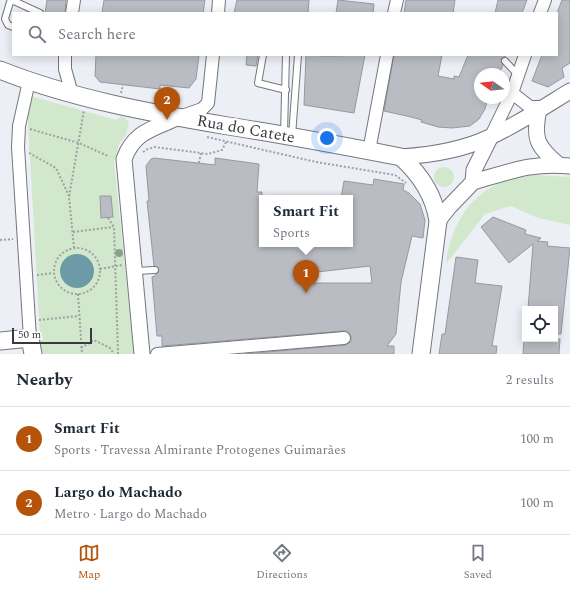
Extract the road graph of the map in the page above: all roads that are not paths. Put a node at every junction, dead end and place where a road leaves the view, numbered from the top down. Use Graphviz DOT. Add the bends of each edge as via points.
graph roads {
  1 [pos="74,0"];
  2 [pos="219,0"];
  3 [pos="397,0"];
  4 [pos="545,0"];
  5 [pos="38,12"];
  6 [pos="72,12"];
  7 [pos="218,12"];
  8 [pos="394,12"];
  9 [pos="540,12"];
  10 [pos="12,27"];
  11 [pos="65,56"];
  12 [pos="213,56"];
  13 [pos="263,56"];
  14 [pos="286,56"];
  15 [pos="298,56"];
  16 [pos="386,56"];
  17 [pos="525,56"];
  18 [pos="504,60"];
  19 [pos="0,70"];
  20 [pos="518,75"];
  21 [pos="29,82"];
  22 [pos="286,90"];
  23 [pos="570,91"];
  24 [pos="512,93"];
  25 [pos="78,95"];
  26 [pos="541,108"];
  27 [pos="177,118"];
  28 [pos="288,136"];
  29 [pos="490,138"];
  30 [pos="369,151"];
  31 [pos="401,157"];
  32 [pos="564,166"];
  33 [pos="473,182"];
  34 [pos="438,222"];
  35 [pos="133,267"];
  36 [pos="155,270"];
  37 [pos="344,338"];
  38 [pos="0,341"];
  39 [pos="32,346"];
  40 [pos="142,354"];
  41 [pos="158,354"];
  42 [pos="421,354"];
  1 -- 6 [label="street"];
  2 -- 7 [label="street"];
  3 -- 8 [label="street"];
  4 -- 9 [label="street"];
  5 -- 10 [label="lane" via="14,1 10,2 5,20"];
  11 -- 25 [label="street" via="67,80"];
  12 -- 27 [label="street" via="208,103 202,109"];
  13 -- 22 [label="lane" via="258,83"];
  14 -- 22 [label="lane"];
  15 -- 28 [label="lane"];
  16 -- 30 [label="street"];
  17 -- 20 [label="street"];
  18 -- 20 [label="lane"];
  19 -- 21 [label="main road, Rua do Catete"];
  20 -- 24 [label="street"];
  21 -- 25 [label="main road, Rua do Catete"];
  21 -- 39 [label="street" via="19,126 18,147 28,321"];
  22 -- 28 [label="lane"];
  23 -- 26 [label="street"];
  24 -- 26 [label="street" via="530,108"];
  24 -- 29 [label="street"];
  25 -- 27 [label="main road, Rua do Catete"];
  26 -- 29 [label="street"];
  26 -- 32 [label="street" via="536,126 537,141 546,154"];
  27 -- 28 [label="main road, Rua do Catete"];
  27 -- 35 [label="street" via="138,135 128,146 124,158"];
  28 -- 30 [label="main road, Rua do Catete"];
  29 -- 31 [label="street" via="448,151"];
  29 -- 33 [label="street" via="474,170"];
  30 -- 31 [label="main road, Rua do Catete"];
  31 -- 34 [label="main road" via="414,169 428,189 435,204"];
  32 -- 33 [label="street" via="544,164 512,170"];
  33 -- 34 [label="street"];
  34 -- 42 [label="main road"];
  35 -- 36 [label="lane"];
  35 -- 40 [label="street"];
  37 -- 41 [label="street"];
  38 -- 39 [label="main road"];
}
